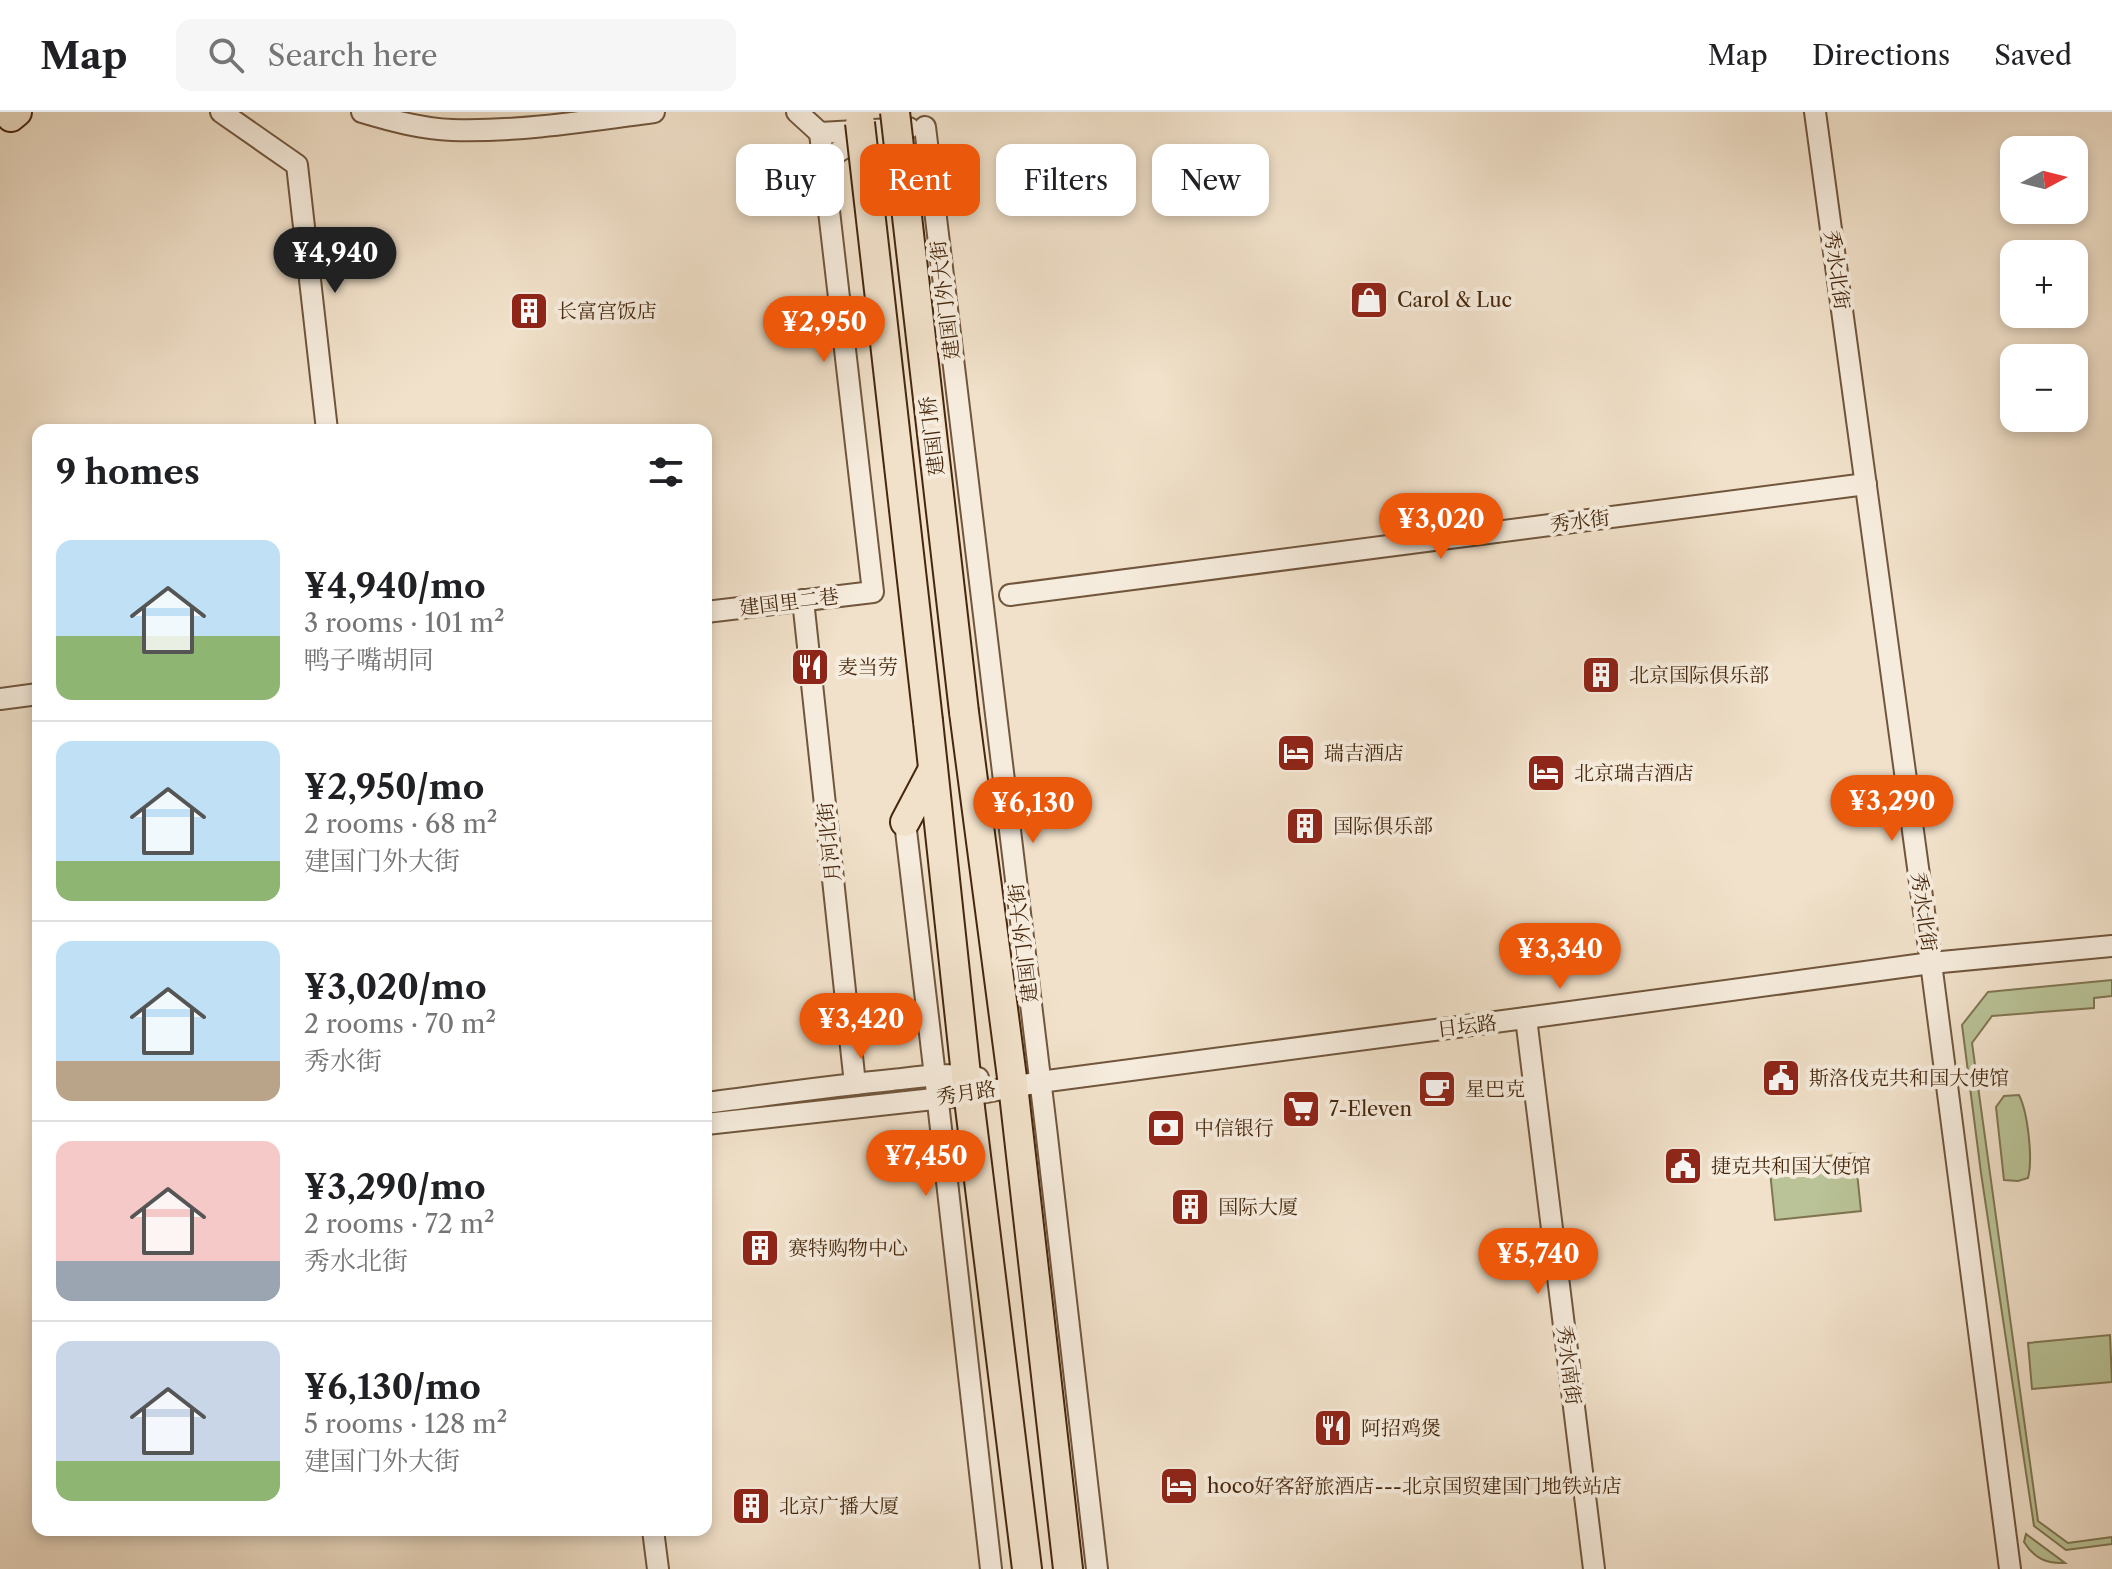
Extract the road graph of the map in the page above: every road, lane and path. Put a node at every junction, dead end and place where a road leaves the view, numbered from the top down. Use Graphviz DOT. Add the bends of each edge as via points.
graph roads {
  1 [pos="221,112"];
  2 [pos="362,112"];
  3 [pos="654,112"];
  4 [pos="797,112"];
  5 [pos="895,112"];
  6 [pos="1815,112"];
  7 [pos="857,116"];
  8 [pos="930,120"];
  9 [pos="820,133"];
  10 [pos="821,144"];
  11 [pos="860,144"];
  12 [pos="914,144"];
  13 [pos="928,144"];
  14 [pos="828,216"];
  15 [pos="935,216"];
  16 [pos="326,424"];
  17 [pos="1866,484"];
  18 [pos="1010,595"];
  19 [pos="803,600"];
  20 [pos="712,611"];
  21 [pos="32,695"];
  22 [pos="0,699"];
  23 [pos="964,712"];
  24 [pos="933,769"];
  25 [pos="905,822"];
  26 [pos="2112,946"];
  27 [pos="1931,963"];
  28 [pos="1526,1018"];
  29 [pos="935,1076"];
  30 [pos="1027,1083"];
  31 [pos="855,1084"];
  32 [pos="968,1085"];
  33 [pos="937,1098"];
  34 [pos="712,1102"];
  35 [pos="712,1123"];
  36 [pos="654,1536"];
  37 [pos="658,1569"];
  38 [pos="991,1569"];
  39 [pos="1027,1569"];
  40 [pos="1068,1569"];
  41 [pos="1097,1569"];
  42 [pos="1594,1569"];
  43 [pos="2010,1569"];
  1 -- 16 [label="street" via="297,165"];
  2 -- 3 [label="street" via="451,130 534,128"];
  4 -- 9 [label="street"];
  5 -- 23 [label="highway, 建国门桥, bridge"];
  6 -- 17 [label="street, 秀水北街"];
  7 -- 24 [label="highway, 建国门桥, bridge"];
  8 -- 9 [label="street"];
  8 -- 13 [label="street, 建国门外大街"];
  9 -- 10 [label="street"];
  11 -- 12 [label="street"];
  14 -- 19 [label="street, 建国里二巷" via="873,592"];
  15 -- 30 [label="street, 建国门外大街"];
  17 -- 18 [label="street, 秀水街"];
  17 -- 27 [label="street, 秀水北街"];
  19 -- 20 [label="street, 建国里二巷"];
  19 -- 31 [label="street, 月河北街"];
  21 -- 22 [label="street"];
  23 -- 30 [label="highway, 建国门外大街"];
  24 -- 25 [label="highway"];
  24 -- 32 [label="highway"];
  25 -- 29 [label="street"];
  26 -- 27 [label="street, 日坛路"];
  27 -- 28 [label="street, 日坛路"];
  27 -- 43 [label="street, 秀水北街"];
  28 -- 30 [label="street, 日坛路"];
  28 -- 42 [label="street, 秀水南街"];
  29 -- 31 [label="street, 秀月路"];
  29 -- 32 [label="street, 秀月路"];
  29 -- 33 [label="street"];
  30 -- 32 [label="street, 秀月路"];
  30 -- 40 [label="highway, 建国门外大街"];
  30 -- 41 [label="street, 建国门外大街"];
  31 -- 34 [label="street, 秀月路"];
  32 -- 33 [label="street, 秀月路"];
  32 -- 39 [label="highway"];
  33 -- 35 [label="street, 秀月路"];
  33 -- 38 [label="street"];
  36 -- 37 [label="street"];
}
